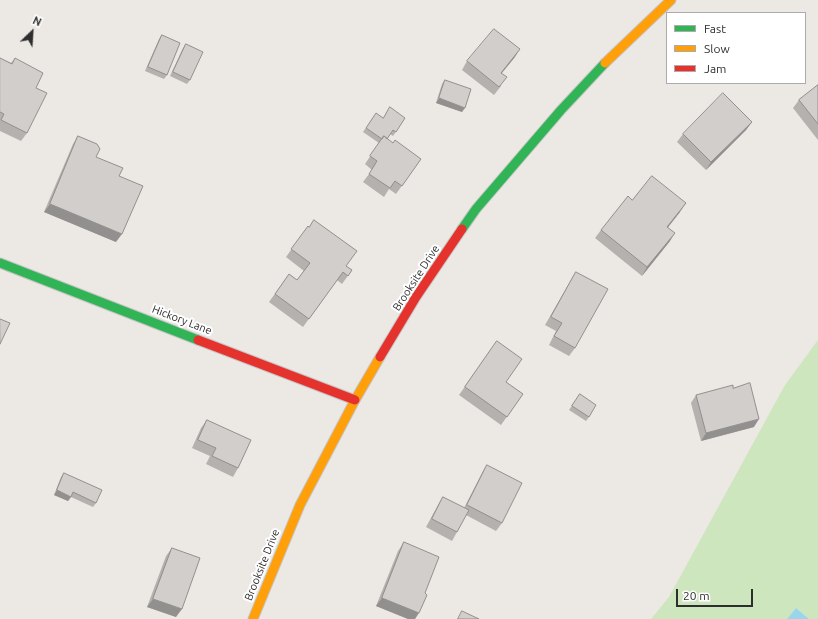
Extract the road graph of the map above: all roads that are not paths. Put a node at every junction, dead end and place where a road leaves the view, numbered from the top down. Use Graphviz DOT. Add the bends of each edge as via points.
graph roads {
  1 [pos="671,0"];
  2 [pos="0,263"];
  3 [pos="355,400"];
  4 [pos="253,619"];
  1 -- 3 [label="street, Brooksite Drive" via="616,52 561,110 476,208 416,297"];
  2 -- 3 [label="street, Hickory Lane"];
  3 -- 4 [label="street, Brooksite Drive" via="300,505"];
}
